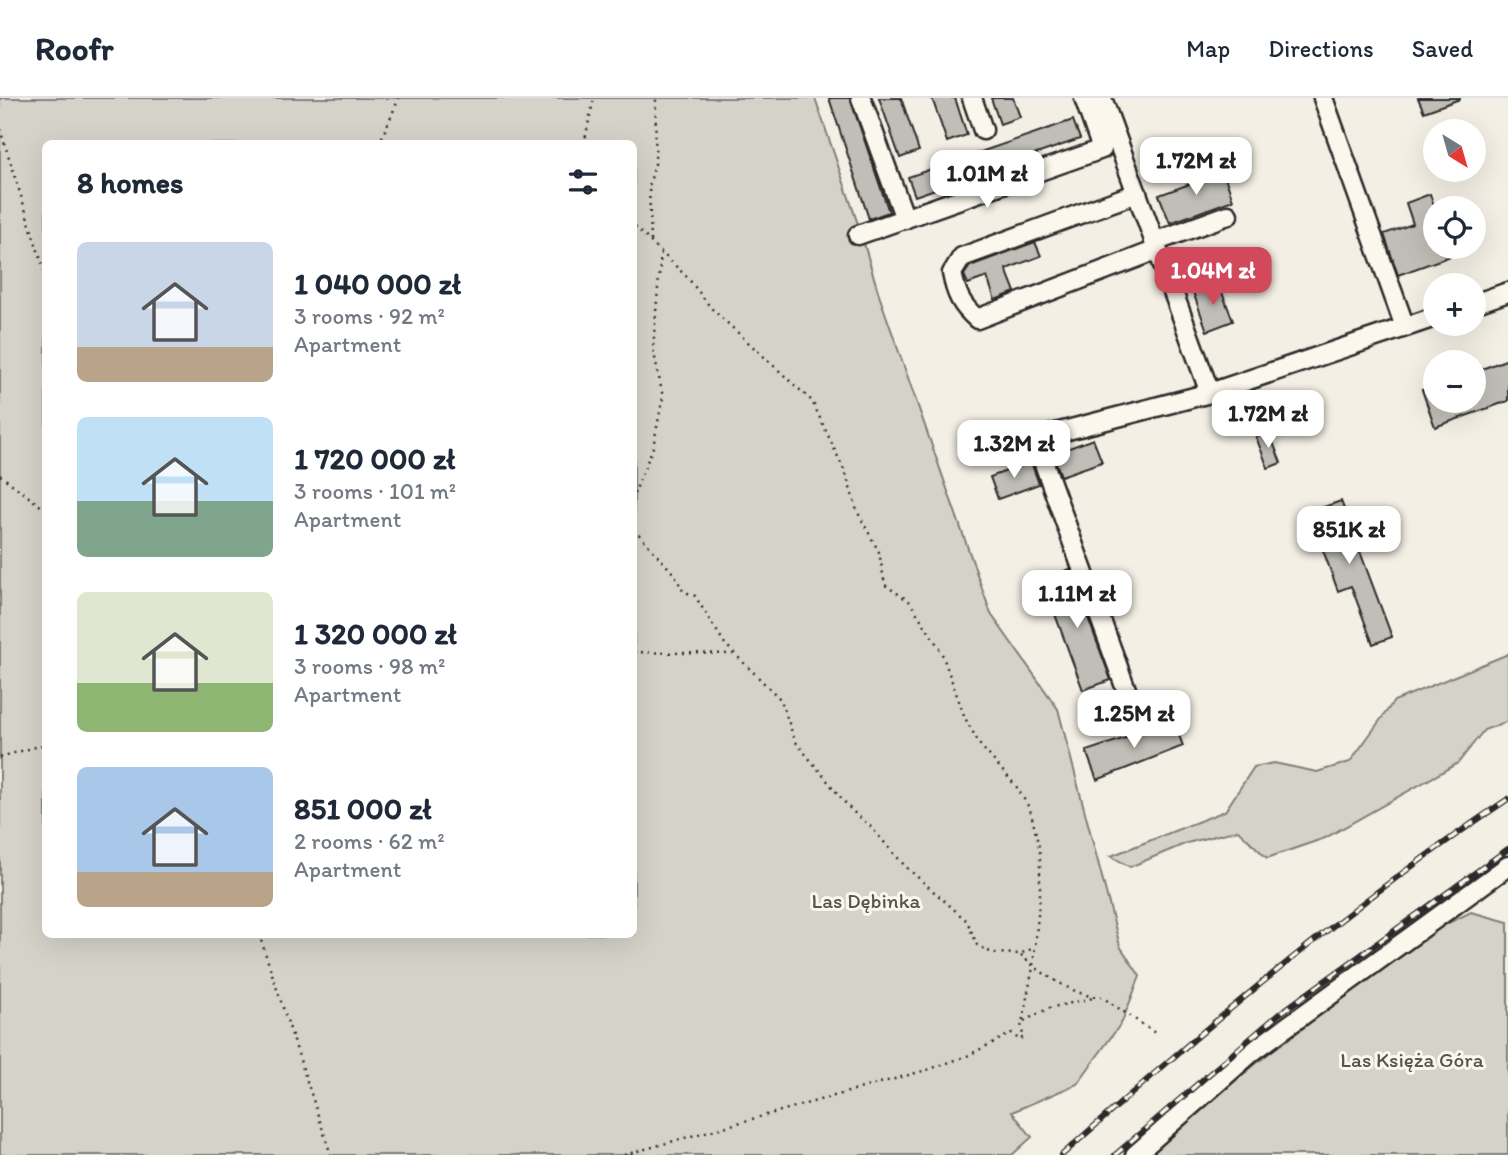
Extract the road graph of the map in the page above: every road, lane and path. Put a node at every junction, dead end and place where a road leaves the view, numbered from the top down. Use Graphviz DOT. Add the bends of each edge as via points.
graph roads {
  1 [pos="399,98"];
  2 [pos="594,98"];
  3 [pos="656,98"];
  4 [pos="861,98"];
  5 [pos="972,98"];
  6 [pos="1084,98"];
  7 [pos="1102,98"];
  8 [pos="1323,98"];
  9 [pos="0,129"];
  10 [pos="983,130"];
  11 [pos="381,140"];
  12 [pos="584,140"];
  13 [pos="1137,193"];
  14 [pos="1228,215"];
  15 [pos="905,219"];
  16 [pos="637,229"];
  17 [pos="859,235"];
  18 [pos="652,242"];
  19 [pos="1156,246"];
  20 [pos="661,251"];
  21 [pos="42,263"];
  22 [pos="1508,292"];
  23 [pos="1486,300"];
  24 [pos="1423,321"];
  25 [pos="1405,327"];
  26 [pos="1210,393"];
  27 [pos="0,475"];
  28 [pos="637,487"];
  29 [pos="42,509"];
  30 [pos="637,531"];
  31 [pos="637,652"];
  32 [pos="736,655"];
  33 [pos="1135,714"];
  34 [pos="42,745"];
  35 [pos="0,757"];
  36 [pos="1508,866"];
  37 [pos="260,938"];
  38 [pos="1034,948"];
  39 [pos="1020,954"];
  40 [pos="1033,967"];
  41 [pos="1093,998"];
  42 [pos="1022,1022"];
  43 [pos="1155,1033"];
  44 [pos="331,1155"];
  45 [pos="624,1155"];
  46 [pos="1135,1155"];
  1 -- 11 [label="path"];
  2 -- 12 [label="path"];
  3 -- 18 [label="path" via="655,164 649,186"];
  4 -- 15 [label="street"];
  5 -- 10 [label="street"];
  6 -- 15 [label="street" via="1102,149"];
  7 -- 13 [label="street"];
  8 -- 25 [label="street"];
  9 -- 21 [label="path"];
  13 -- 19 [label="street"];
  13 -- 19 [label="street" via="962,257 952,273 955,289 962,306 977,319"];
  14 -- 19 [label="street"];
  15 -- 17 [label="street"];
  16 -- 18 [label="path"];
  18 -- 20 [label="path"];
  19 -- 26 [label="street"];
  20 -- 28 [label="path" via="653,348 663,397 653,447"];
  20 -- 38 [label="path" via="711,308 812,401 879,552 885,585 909,601 926,626 980,746 1030,809 1040,851"];
  22 -- 23 [label="street"];
  24 -- 25 [label="street"];
  25 -- 26 [label="street"];
  26 -- 33 [label="street" via="1052,435 1038,447"];
  27 -- 29 [label="path"];
  30 -- 32 [label="path" via="683,591 695,596"];
  31 -- 32 [label="path"];
  32 -- 39 [label="path" via="781,700 794,741 851,810 967,921 977,945 992,953"];
  34 -- 35 [label="path"];
  36 -- 46 [label="street" via="1261,1045"];
  37 -- 44 [label="path"];
  38 -- 39 [label="path"];
  38 -- 40 [label="path"];
  39 -- 40 [label="path"];
  40 -- 41 [label="path"];
  40 -- 42 [label="path"];
  41 -- 42 [label="path" via="1049,1008"];
  41 -- 43 [label="path" via="1102,997"];
  42 -- 45 [label="path" via="1024,1037 1019,1040 1012,1033 930,1069"];
}
